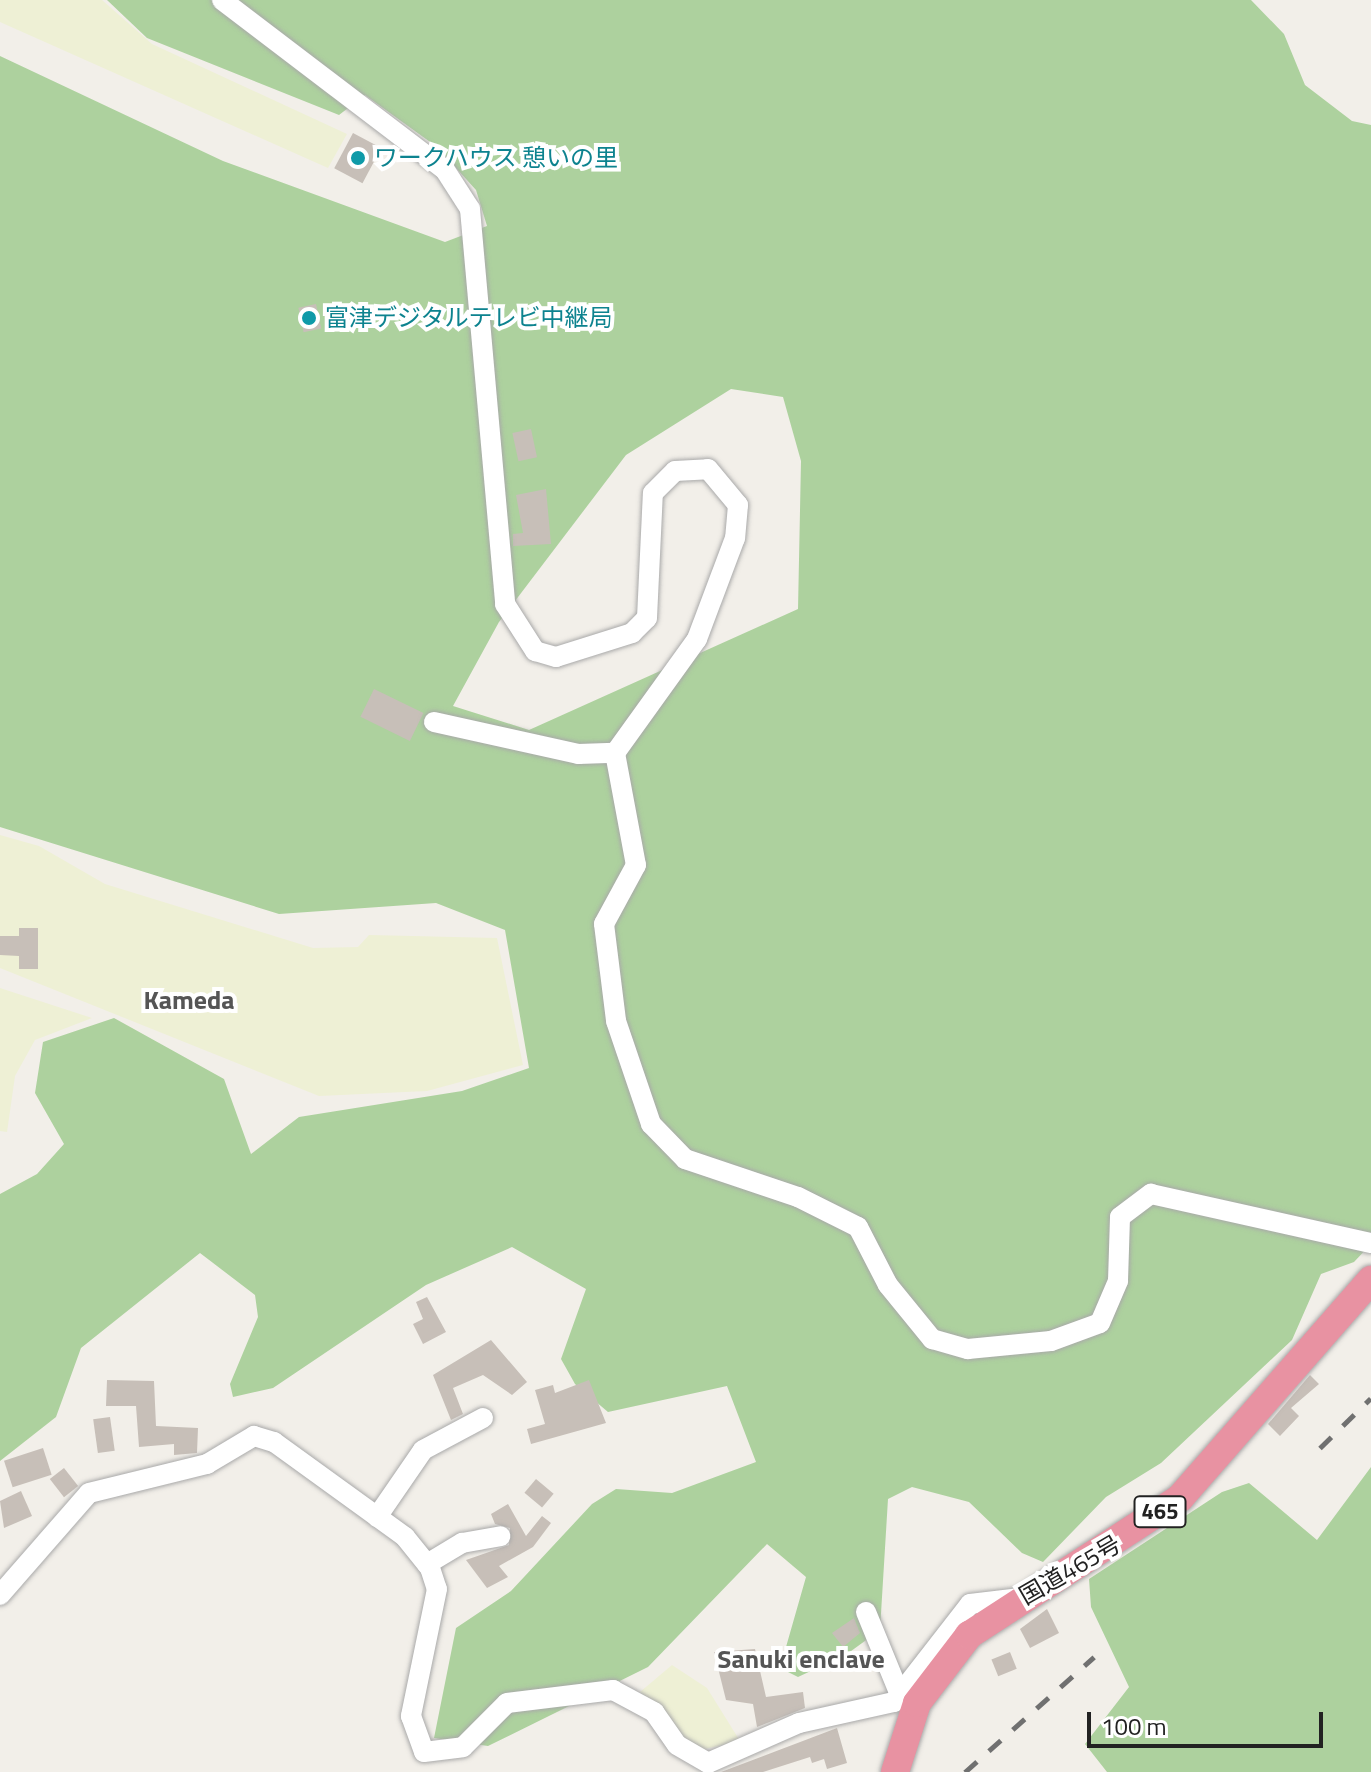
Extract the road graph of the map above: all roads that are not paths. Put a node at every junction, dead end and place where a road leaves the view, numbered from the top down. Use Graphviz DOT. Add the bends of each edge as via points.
graph roads {
  1 [pos="222,0"];
  2 [pos="434,722"];
  3 [pos="615,753"];
  4 [pos="1371,1243"];
  5 [pos="1371,1280"];
  6 [pos="483,1418"];
  7 [pos="377,1517"];
  8 [pos="500,1536"];
  9 [pos="427,1564"];
  10 [pos="0,1595"];
  11 [pos="866,1612"];
  12 [pos="909,1699"];
  13 [pos="718,1765"];
  14 [pos="895,1772"];
  1 -- 3 [label="street" via="445,170 470,209 505,604 535,651 556,657 632,633 647,618 653,493 675,471 708,469 738,505 735,538 697,639"];
  2 -- 3 [label="street" via="578,754"];
  3 -- 4 [label="street" via="636,865 604,924 616,1021 651,1124 685,1159 798,1197 858,1227 888,1285 932,1339 968,1349 1051,1341 1100,1323 1118,1281 1120,1217 1151,1194"];
  5 -- 12 [label="highway, 国道465号 / 465" via="1180,1498 969,1635"];
  6 -- 7 [label="street" via="423,1450"];
  7 -- 9 [label="street"];
  7 -- 10 [label="street" via="274,1442 254,1436 207,1464 89,1493"];
  8 -- 9 [label="street" via="470,1540"];
  9 -- 13 [label="street" via="437,1589 411,1716 424,1752 463,1747 507,1703 613,1690 654,1712 694,1761"];
  11 -- 12 [label="street"];
  12 -- 13 [label="street" via="799,1723"];
  12 -- 14 [label="highway, 国道465号 / 465"];
}
